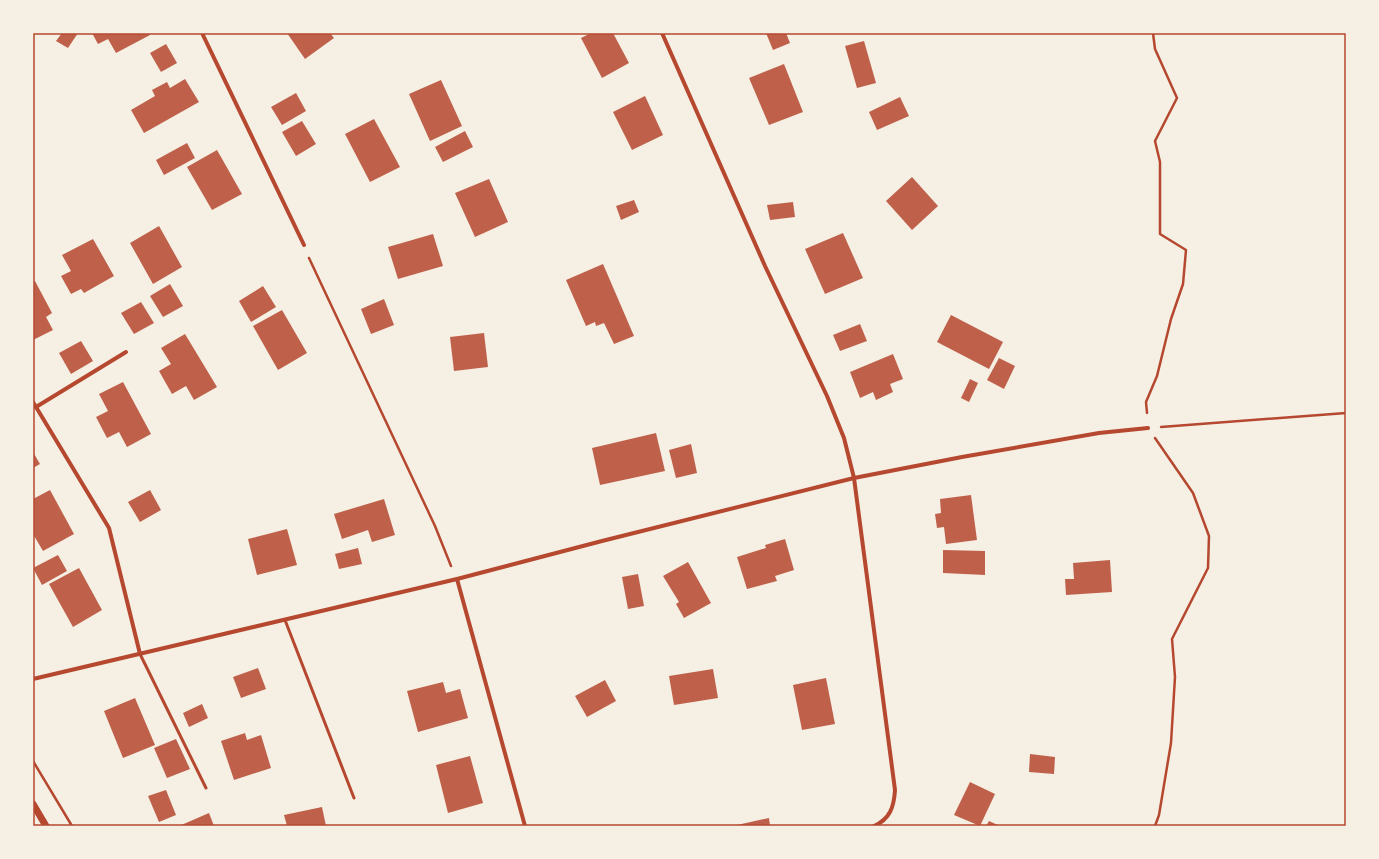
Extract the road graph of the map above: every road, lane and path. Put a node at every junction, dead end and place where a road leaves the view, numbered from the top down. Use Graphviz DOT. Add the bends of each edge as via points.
graph roads {
  1 [pos="202,33"];
  2 [pos="662,33"];
  3 [pos="1153,33"];
  4 [pos="304,245"];
  5 [pos="126,352"];
  6 [pos="33,402"];
  7 [pos="36,407"];
  8 [pos="1346,413"];
  9 [pos="1148,428"];
  10 [pos="854,478"];
  11 [pos="457,579"];
  12 [pos="285,620"];
  13 [pos="140,654"];
  14 [pos="33,679"];
  15 [pos="33,761"];
  16 [pos="206,788"];
  17 [pos="354,798"];
  18 [pos="33,804"];
  19 [pos="46,826"];
  20 [pos="72,826"];
  21 [pos="525,826"];
  22 [pos="874,826"];
  23 [pos="1155,826"];
  1 -- 4 [label="street"];
  2 -- 10 [label="street" via="765,266 827,396 844,438"];
  3 -- 9 [label="path" via="1156,49 1177,98 1155,141 1160,162 1160,234 1186,250 1183,284 1157,376 1146,402"];
  4 -- 11 [label="path" via="435,526"];
  5 -- 7 [label="street"];
  6 -- 7 [label="street"];
  7 -- 13 [label="street" via="109,528"];
  8 -- 9 [label="path"];
  9 -- 10 [label="street" via="1099,433"];
  9 -- 23 [label="path" via="1193,493 1210,536 1208,568 1172,639 1175,677 1171,743"];
  10 -- 11 [label="street"];
  10 -- 22 [label="street" via="895,790 892,810"];
  11 -- 12 [label="street"];
  11 -- 21 [label="street"];
  12 -- 13 [label="street"];
  12 -- 17 [label="lane"];
  13 -- 14 [label="street"];
  13 -- 16 [label="lane"];
  15 -- 20 [label="path"];
  18 -- 19 [label="street"];
}
